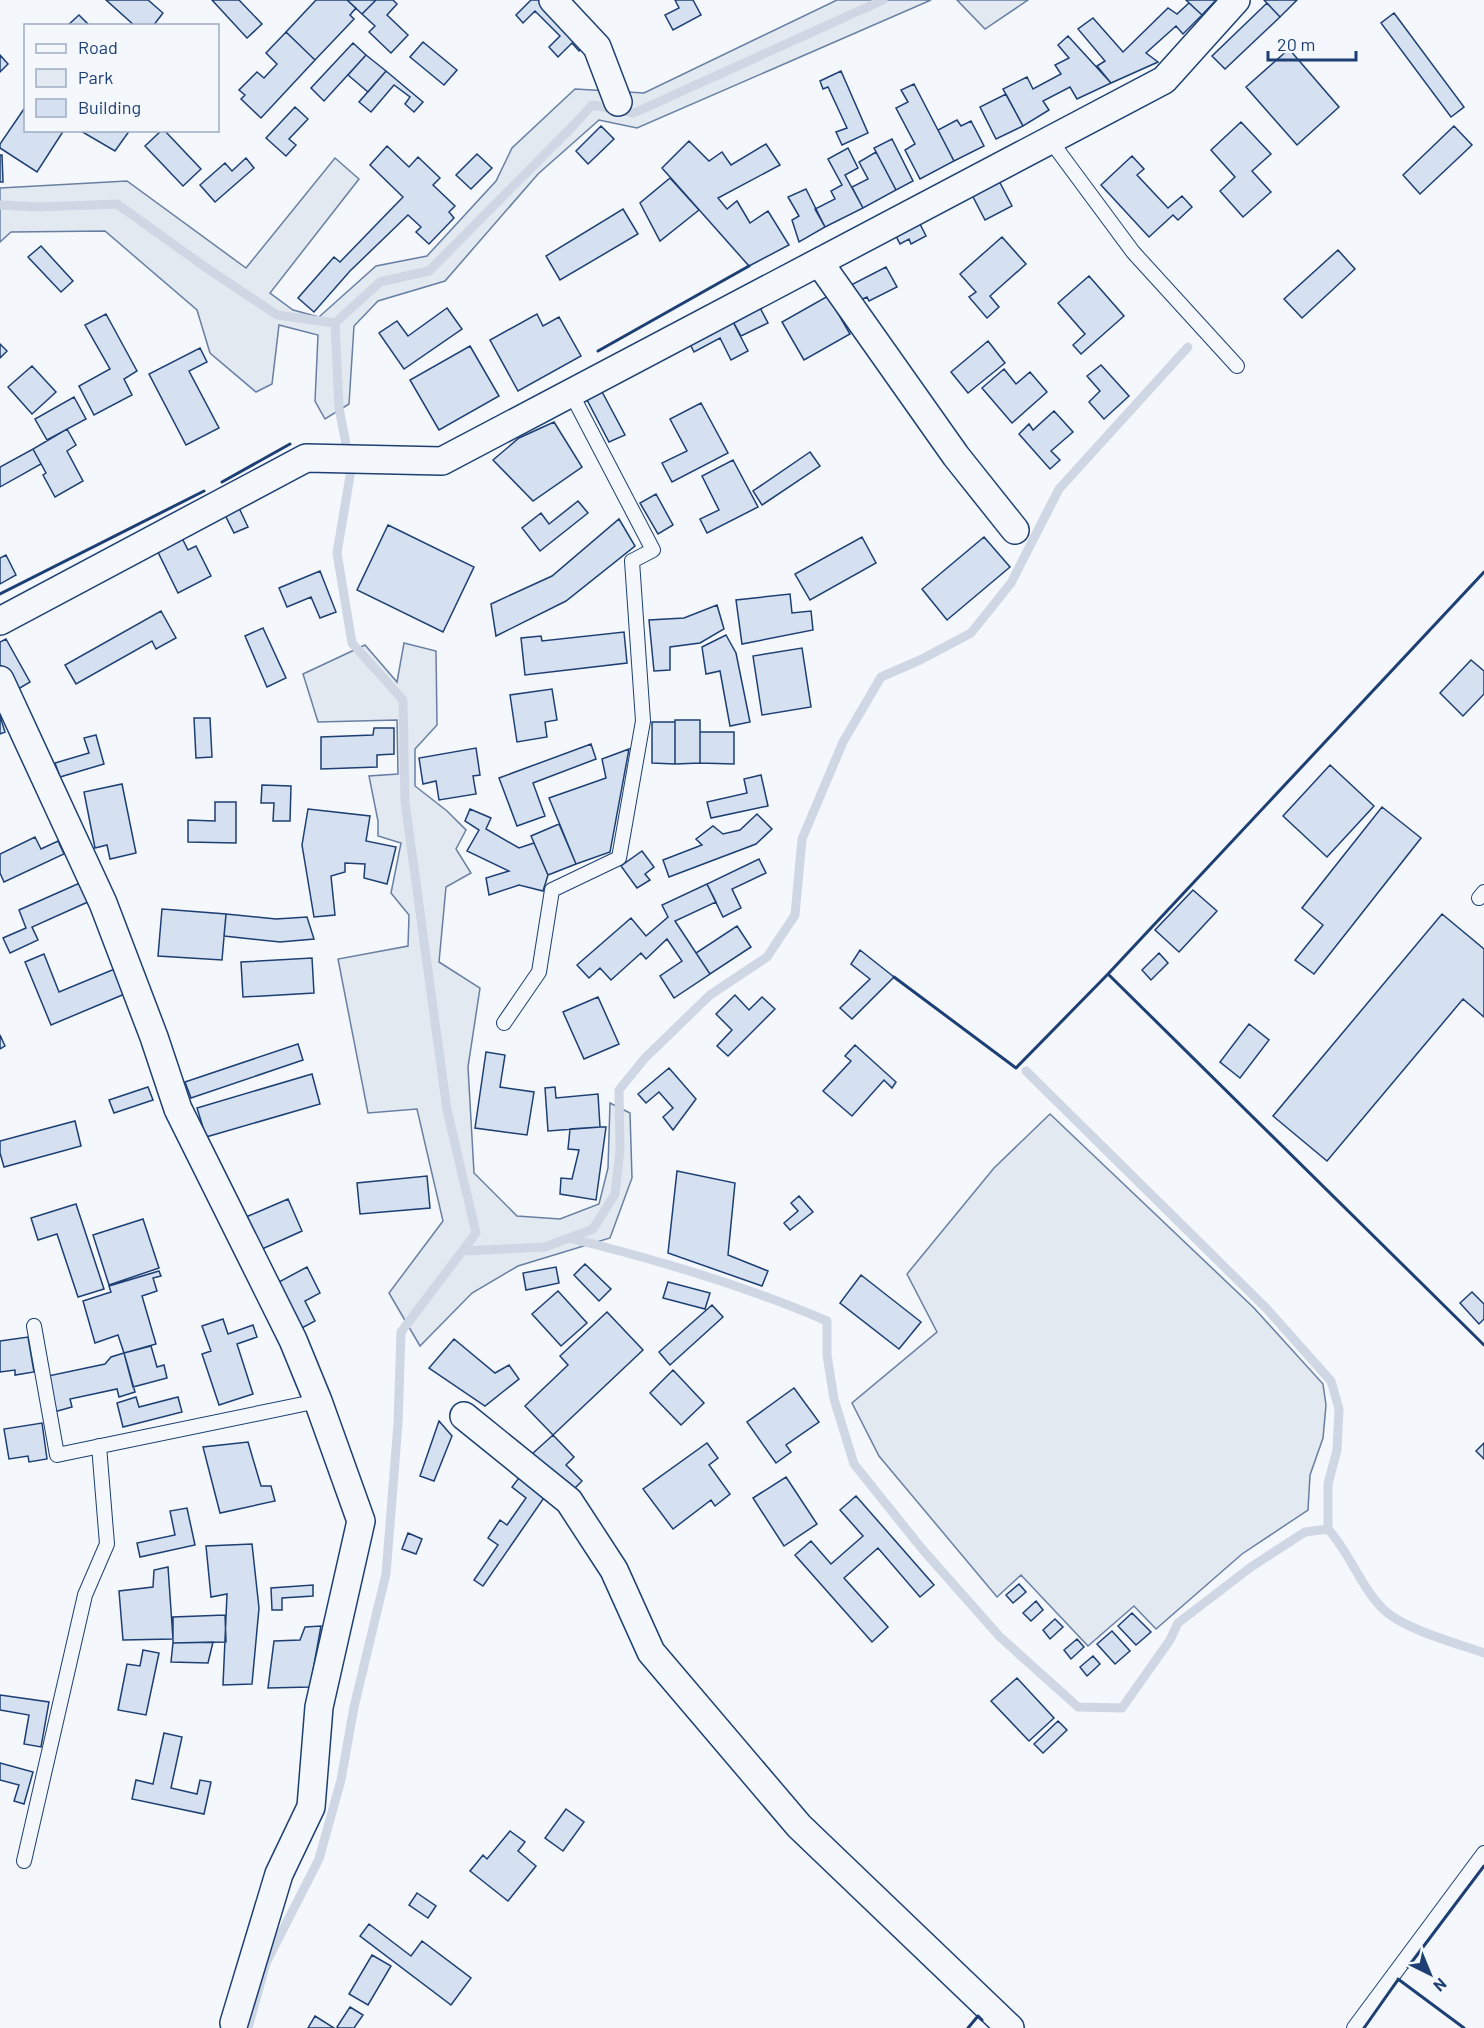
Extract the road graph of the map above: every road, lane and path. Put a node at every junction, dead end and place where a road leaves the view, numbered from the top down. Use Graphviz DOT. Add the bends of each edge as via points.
graph roads {
  1 [pos="553,0"];
  2 [pos="1236,0"];
  3 [pos="618,102"];
  4 [pos="1050,140"];
  5 [pos="819,262"];
  6 [pos="1237,366"];
  7 [pos="572,393"];
  8 [pos="1015,530"];
  9 [pos="0,621"];
  10 [pos="0,680"];
  11 [pos="504,1023"];
  12 [pos="34,1326"];
  13 [pos="318,1401"];
  14 [pos="464,1416"];
  15 [pos="99,1446"];
  16 [pos="1484,1853"];
  17 [pos="24,1861"];
  18 [pos="234,2023"];
  19 [pos="1010,2028"];
  20 [pos="1354,2028"];
  1 -- 3 [label="street" via="597,47"];
  2 -- 4 [label="street" via="1164,80"];
  4 -- 5 [label="street"];
  4 -- 6 [label="lane" via="1133,252"];
  5 -- 7 [label="street"];
  5 -- 8 [label="street" via="956,456"];
  7 -- 9 [label="street" via="442,461 306,458"];
  7 -- 11 [label="lane" via="653,550 632,561 643,722 619,858 552,890 539,972"];
  10 -- 13 [label="street" via="102,903 178,1109 262,1275"];
  12 -- 15 [label="lane" via="57,1455"];
  13 -- 15 [label="lane"];
  13 -- 18 [label="street" via="361,1521 319,1707 311,1807 279,1874"];
  14 -- 19 [label="street" via="569,1501 614,1570 651,1652 799,1826"];
  15 -- 17 [label="lane" via="107,1544 85,1595"];
  16 -- 20 [label="lane"];
}
